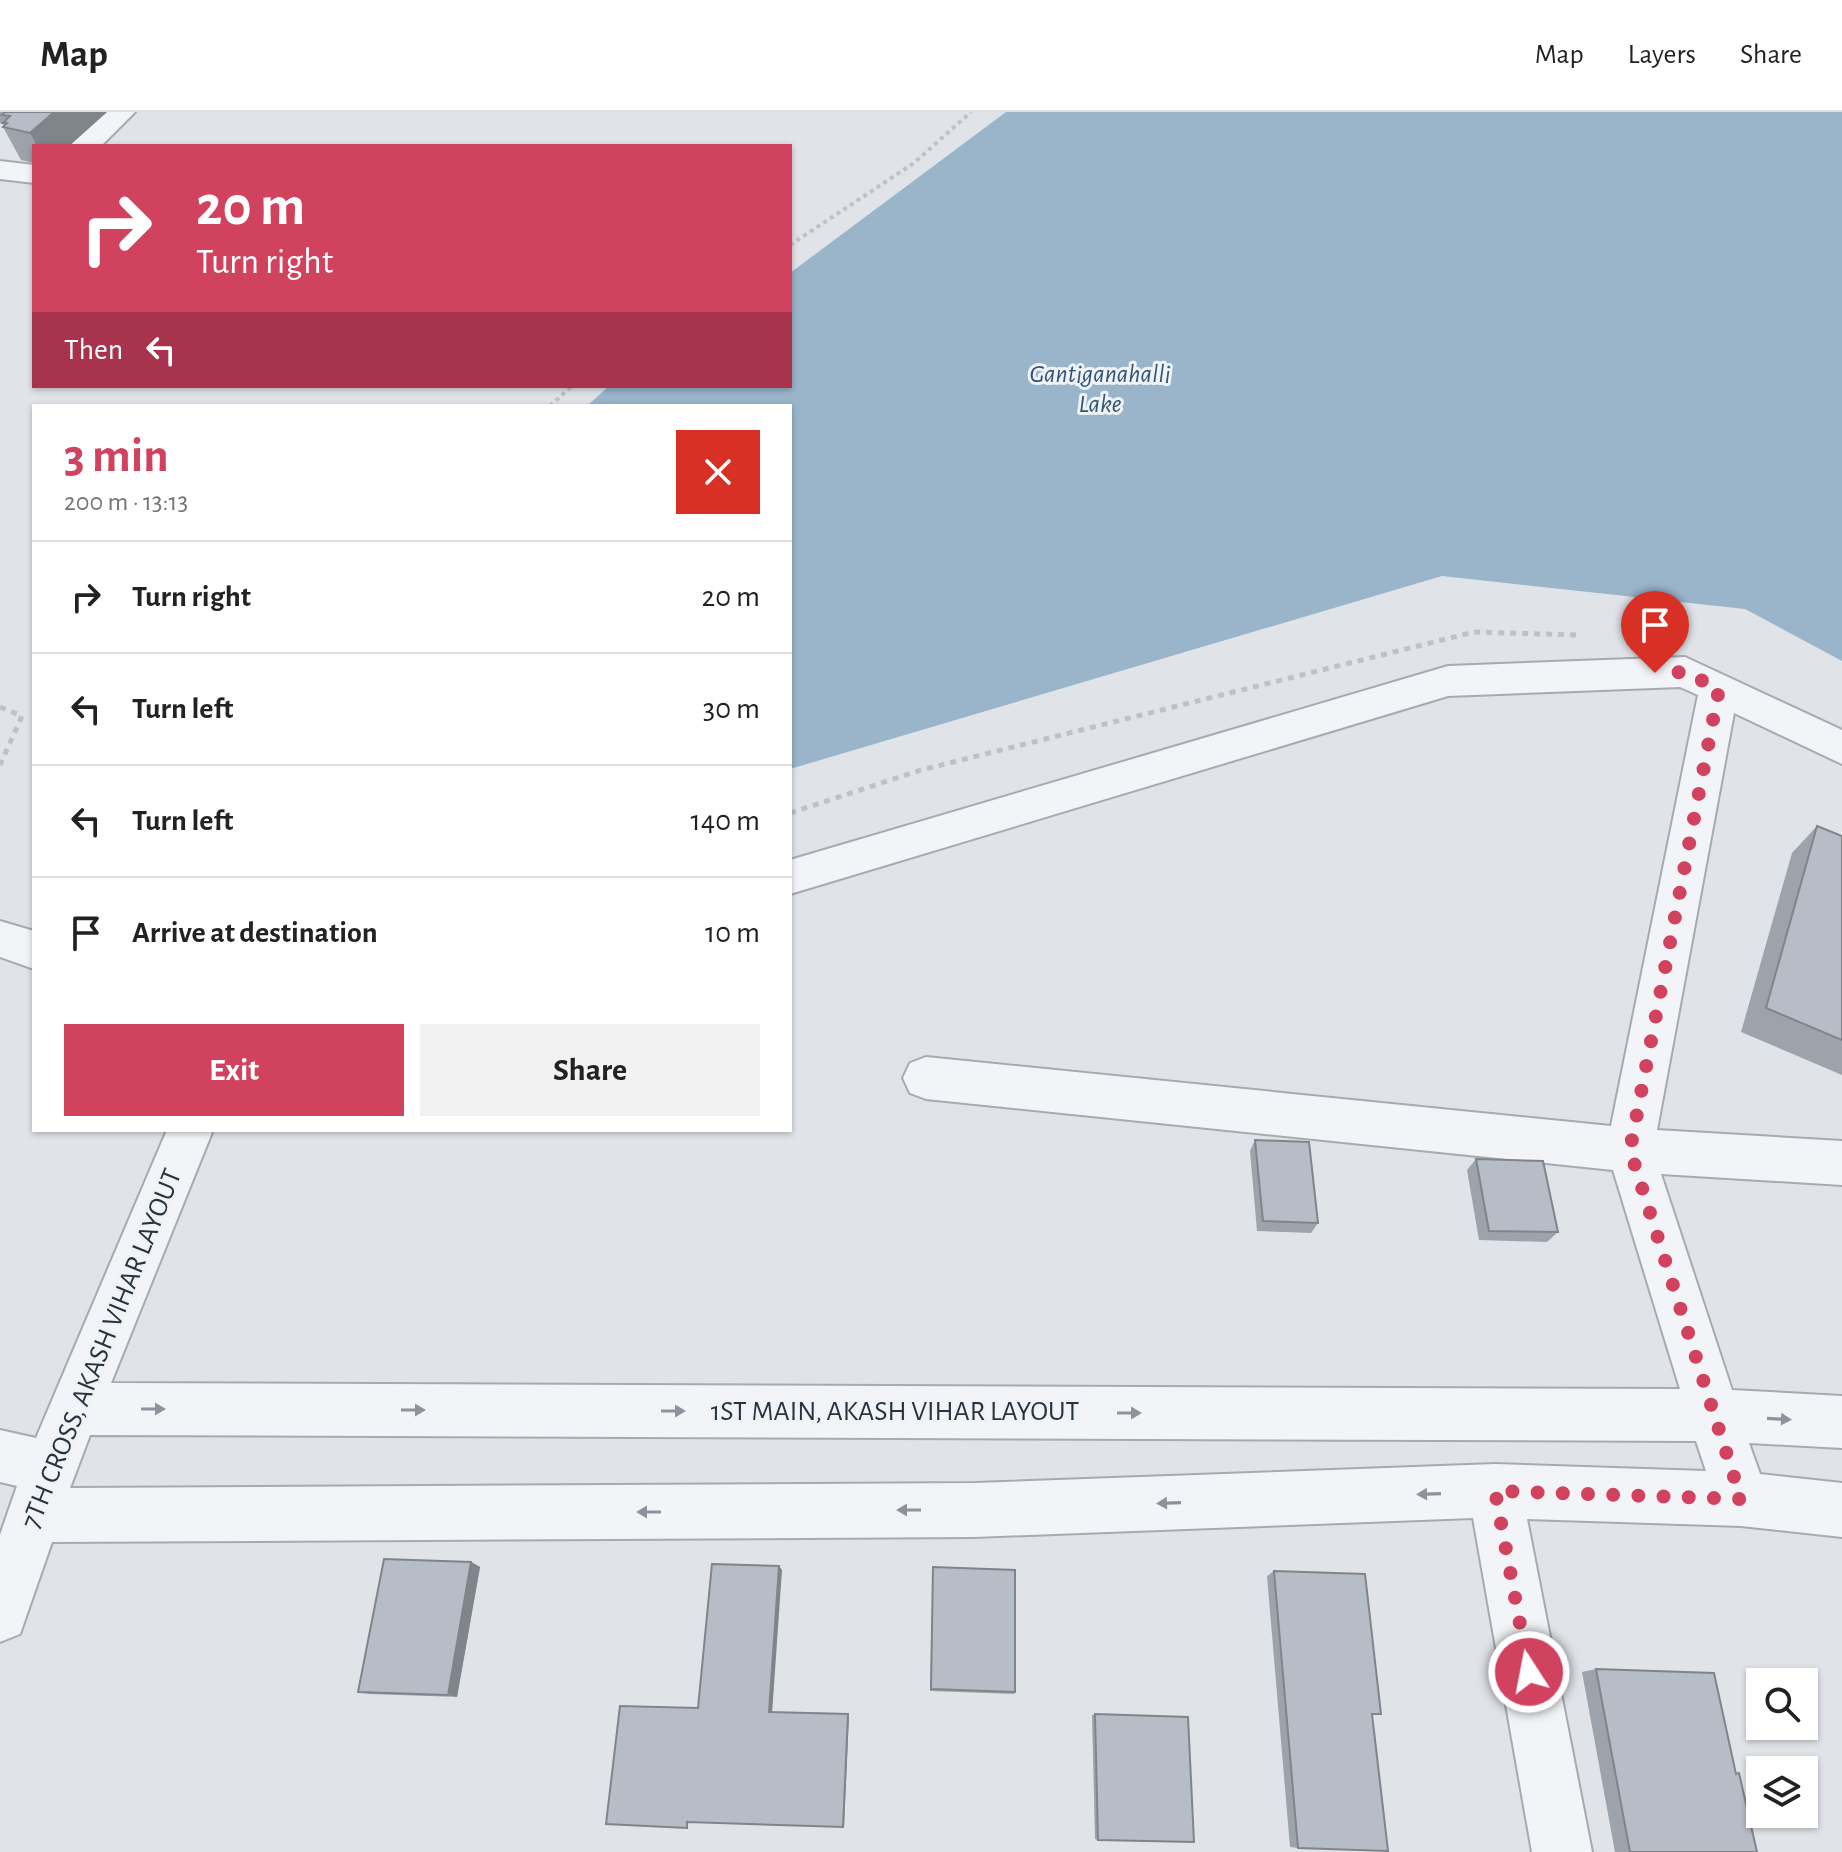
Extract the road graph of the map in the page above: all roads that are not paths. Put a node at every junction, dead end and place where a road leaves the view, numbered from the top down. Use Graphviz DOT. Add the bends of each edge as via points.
graph roads {
  1 [pos="121,112"];
  2 [pos="86,144"];
  3 [pos="0,170"];
  4 [pos="32,174"];
  5 [pos="1719,689"];
  6 [pos="1842,748"];
  7 [pos="792,876"];
  8 [pos="0,939"];
  9 [pos="32,949"];
  10 [pos="926,1078"];
  11 [pos="189,1132"];
  12 [pos="1630,1150"];
  13 [pos="1842,1163"];
  14 [pos="75,1409"];
  15 [pos="1716,1415"];
  16 [pos="1842,1422"];
  17 [pos="0,1456"];
  18 [pos="1495,1491"];
  19 [pos="42,1492"];
  20 [pos="1741,1499"];
  21 [pos="1842,1510"];
  22 [pos="0,1614"];
  23 [pos="1562,1852"];
  1 -- 2 [label="street"];
  3 -- 4 [label="street"];
  5 -- 6 [label="street"];
  5 -- 7 [label="street" via="1685,672 1448,681"];
  5 -- 12 [label="street"];
  8 -- 9 [label="street"];
  10 -- 12 [label="street"];
  11 -- 14 [label="street, 7TH CROSS, AKASH VIHAR LAYOUT"];
  12 -- 13 [label="street"];
  12 -- 15 [label="street"];
  14 -- 15 [label="street, 1ST MAIN, AKASH VIHAR LAYOUT, one-way"];
  14 -- 19 [label="street, 7TH CROSS, AKASH VIHAR LAYOUT"];
  15 -- 16 [label="street, 1ST MAIN, AKASH VIHAR LAYOUT, one-way"];
  15 -- 20 [label="street"];
  17 -- 19 [label="street"];
  18 -- 19 [label="street, one-way" via="975,1510"];
  18 -- 20 [label="street"];
  18 -- 23 [label="street"];
  19 -- 22 [label="street, 7TH CROSS, AKASH VIHAR LAYOUT"];
  20 -- 21 [label="street"];
}
